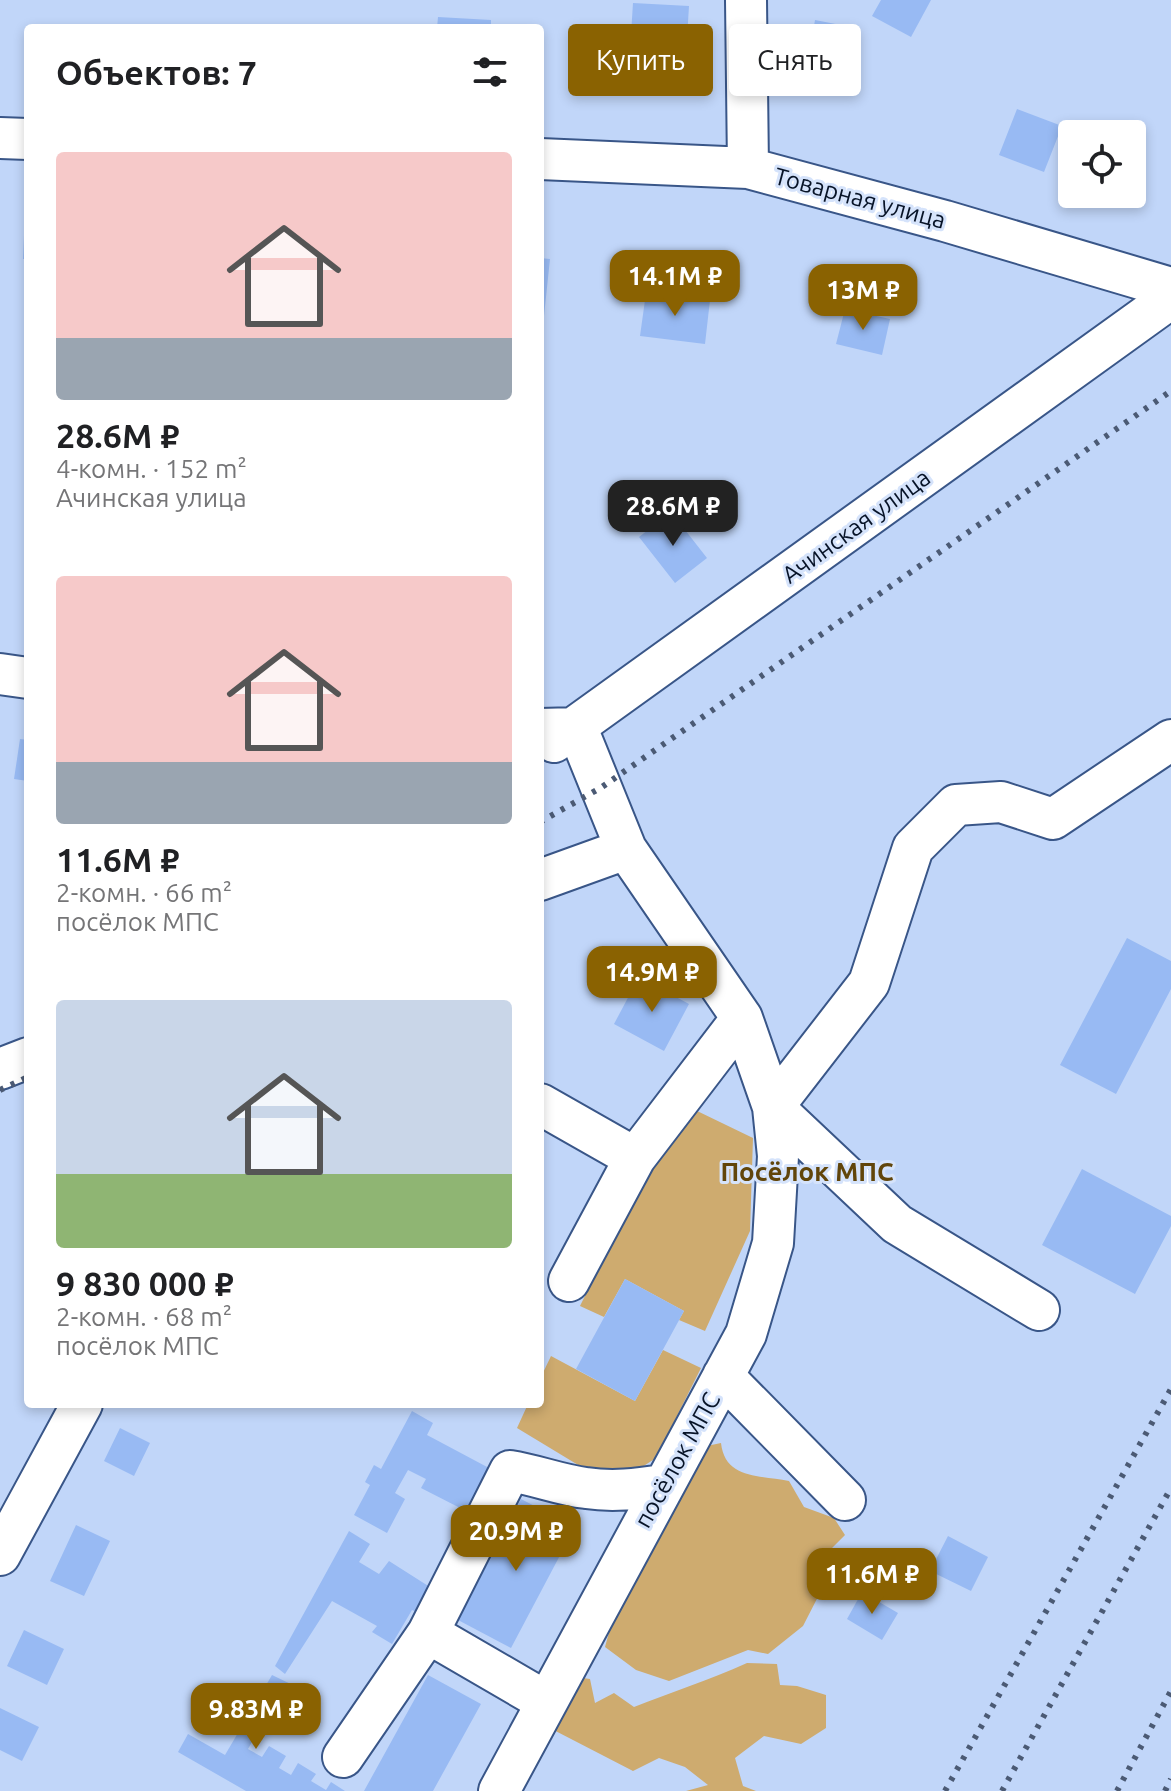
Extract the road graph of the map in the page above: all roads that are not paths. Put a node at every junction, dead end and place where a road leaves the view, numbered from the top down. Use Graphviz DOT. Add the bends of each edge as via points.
graph roads {
  1 [pos="746,0"];
  2 [pos="0,138"];
  3 [pos="24,139"];
  4 [pos="544,159"];
  5 [pos="748,168"];
  6 [pos="1171,288"];
  7 [pos="1171,298"];
  8 [pos="0,674"];
  9 [pos="24,677"];
  10 [pos="558,728"];
  11 [pos="1171,740"];
  12 [pos="544,746"];
  13 [pos="626,849"];
  14 [pos="544,879"];
  15 [pos="742,1018"];
  16 [pos="544,1106"];
  17 [pos="773,1107"];
  18 [pos="635,1158"];
  19 [pos="569,1281"];
  20 [pos="1039,1310"];
  21 [pos="723,1376"];
  22 [pos="80,1408"];
  23 [pos="663,1485"];
  24 [pos="845,1500"];
  25 [pos="0,1555"];
  26 [pos="428,1633"];
  27 [pos="545,1701"];
  28 [pos="343,1757"];
  29 [pos="499,1791"];
  1 -- 5 [label="street"];
  2 -- 3 [label="street"];
  4 -- 5 [label="street, Товарная улица"];
  5 -- 6 [label="street, Товарная улица"];
  7 -- 10 [label="street, Ачинская улица"];
  8 -- 9 [label="street"];
  10 -- 12 [label="street, Ачинская улица"];
  10 -- 13 [label="street"];
  11 -- 17 [label="street" via="1053,819 1001,802 956,805 913,848 869,983"];
  13 -- 14 [label="street"];
  13 -- 15 [label="street"];
  15 -- 17 [label="street"];
  15 -- 18 [label="street"];
  16 -- 18 [label="street"];
  17 -- 20 [label="street" via="897,1224"];
  17 -- 21 [label="street, посёлок МПС" via="778,1156 773,1243 746,1334"];
  18 -- 19 [label="street"];
  21 -- 23 [label="street, посёлок МПС"];
  21 -- 24 [label="street"];
  22 -- 25 [label="street"];
  23 -- 26 [label="street" via="597,1489 510,1471"];
  23 -- 27 [label="street, посёлок МПС"];
  26 -- 27 [label="street"];
  26 -- 28 [label="street"];
  27 -- 29 [label="street, посёлок МПС"];
}
